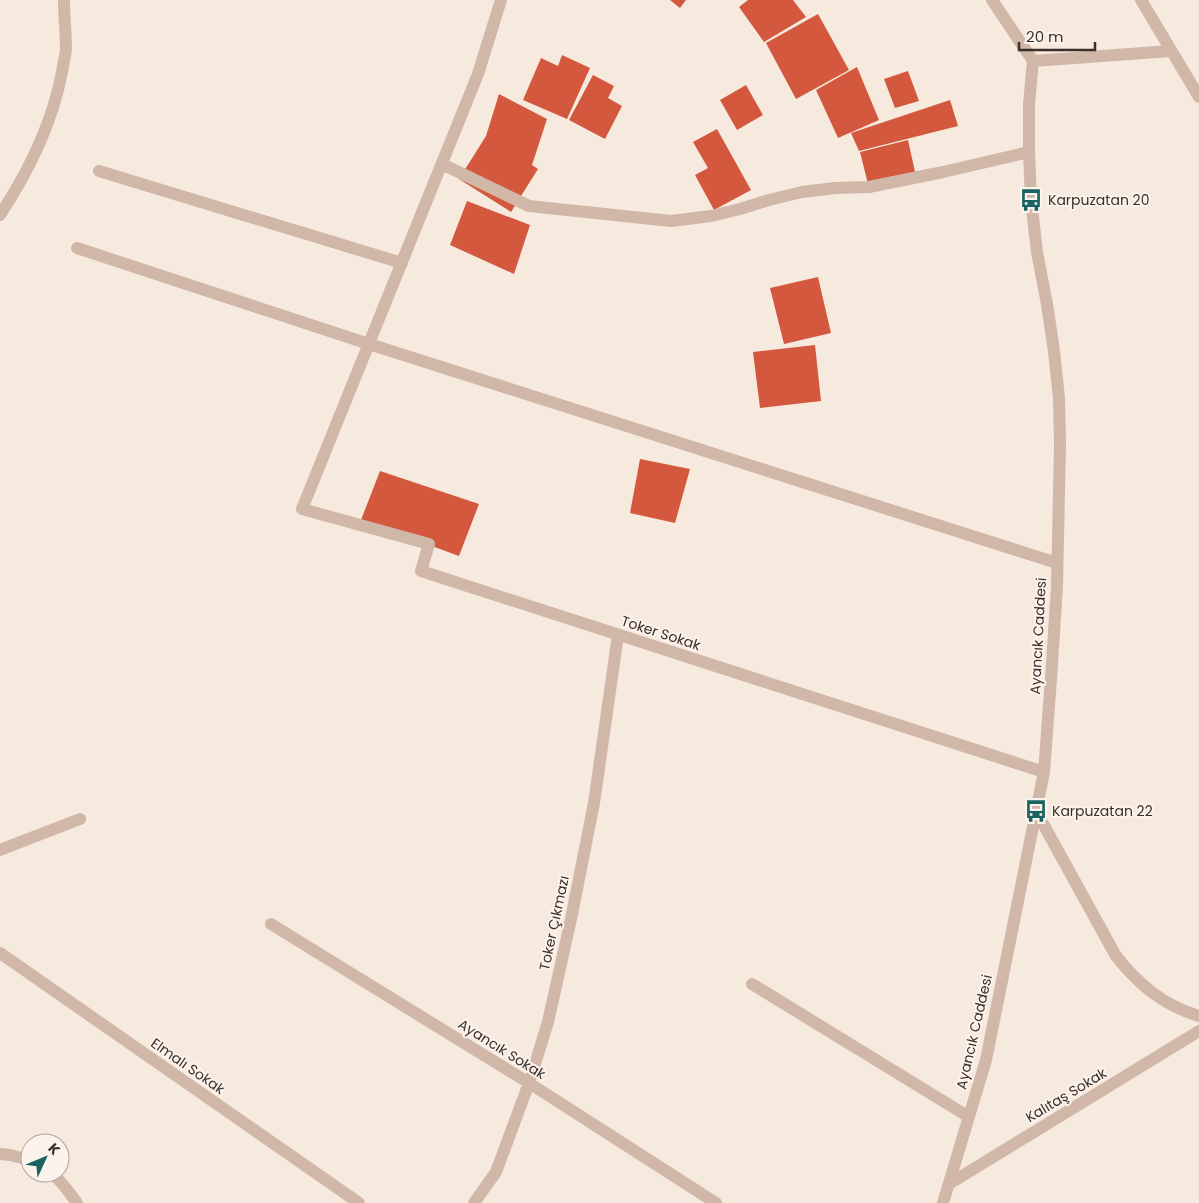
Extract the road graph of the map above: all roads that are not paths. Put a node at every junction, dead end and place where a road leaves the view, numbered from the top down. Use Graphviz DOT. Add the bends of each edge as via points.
graph roads {
  1 [pos="64,0"];
  2 [pos="501,0"];
  3 [pos="992,0"];
  4 [pos="1141,0"];
  5 [pos="1171,51"];
  6 [pos="1033,61"];
  7 [pos="1199,97"];
  8 [pos="1028,152"];
  9 [pos="442,164"];
  10 [pos="99,171"];
  11 [pos="0,215"];
  12 [pos="77,248"];
  13 [pos="402,263"];
  14 [pos="369,344"];
  15 [pos="1057,563"];
  16 [pos="618,635"];
  17 [pos="1044,772"];
  18 [pos="1036,811"];
  19 [pos="80,818"];
  20 [pos="0,850"];
  21 [pos="271,924"];
  22 [pos="0,953"];
  23 [pos="752,984"];
  24 [pos="1199,1016"];
  25 [pos="1199,1031"];
  26 [pos="529,1083"];
  27 [pos="969,1117"];
  28 [pos="0,1154"];
  29 [pos="20,1158"];
  30 [pos="62,1183"];
  31 [pos="949,1184"];
  32 [pos="77,1203"];
  33 [pos="359,1203"];
  34 [pos="474,1203"];
  35 [pos="716,1203"];
  36 [pos="943,1203"];
  1 -- 11 [label="street" via="66,51 59,87 34,157"];
  2 -- 9 [label="street" via="478,74"];
  3 -- 6 [label="street"];
  4 -- 5 [label="street"];
  5 -- 6 [label="street"];
  5 -- 7 [label="street"];
  6 -- 8 [label="street, Ayancık Caddesi"];
  8 -- 9 [label="street" via="869,187 802,192 711,216 671,221 529,206"];
  8 -- 15 [label="street, Ayancık Caddesi" via="1037,252 1054,351 1058,398"];
  9 -- 13 [label="street"];
  10 -- 13 [label="street"];
  12 -- 14 [label="street"];
  13 -- 14 [label="street"];
  14 -- 15 [label="street"];
  14 -- 16 [label="street, Toker Sokak" via="302,509 429,544 421,571"];
  15 -- 17 [label="street, Ayancık Caddesi"];
  16 -- 17 [label="street, Toker Sokak"];
  16 -- 26 [label="street, Toker Çıkmazı" via="594,804 548,1022"];
  17 -- 18 [label="street, Ayancık Caddesi"];
  18 -- 24 [label="street" via="1116,956 1158,998"];
  18 -- 27 [label="street, Ayancık Caddesi" via="986,1060"];
  19 -- 20 [label="street"];
  21 -- 26 [label="street, Ayancık Sokak"];
  22 -- 33 [label="street, Elmalı Sokak"];
  23 -- 27 [label="street"];
  25 -- 31 [label="street, Kalıtaş Sokak"];
  26 -- 34 [label="street, Toker Çıkmazı" via="496,1172"];
  26 -- 35 [label="street, Ayancık Sokak"];
  27 -- 31 [label="street, Ayancık Caddesi"];
  28 -- 29 [label="street"];
  30 -- 32 [label="street"];
  31 -- 36 [label="street, Ayancık Caddesi"];
}
